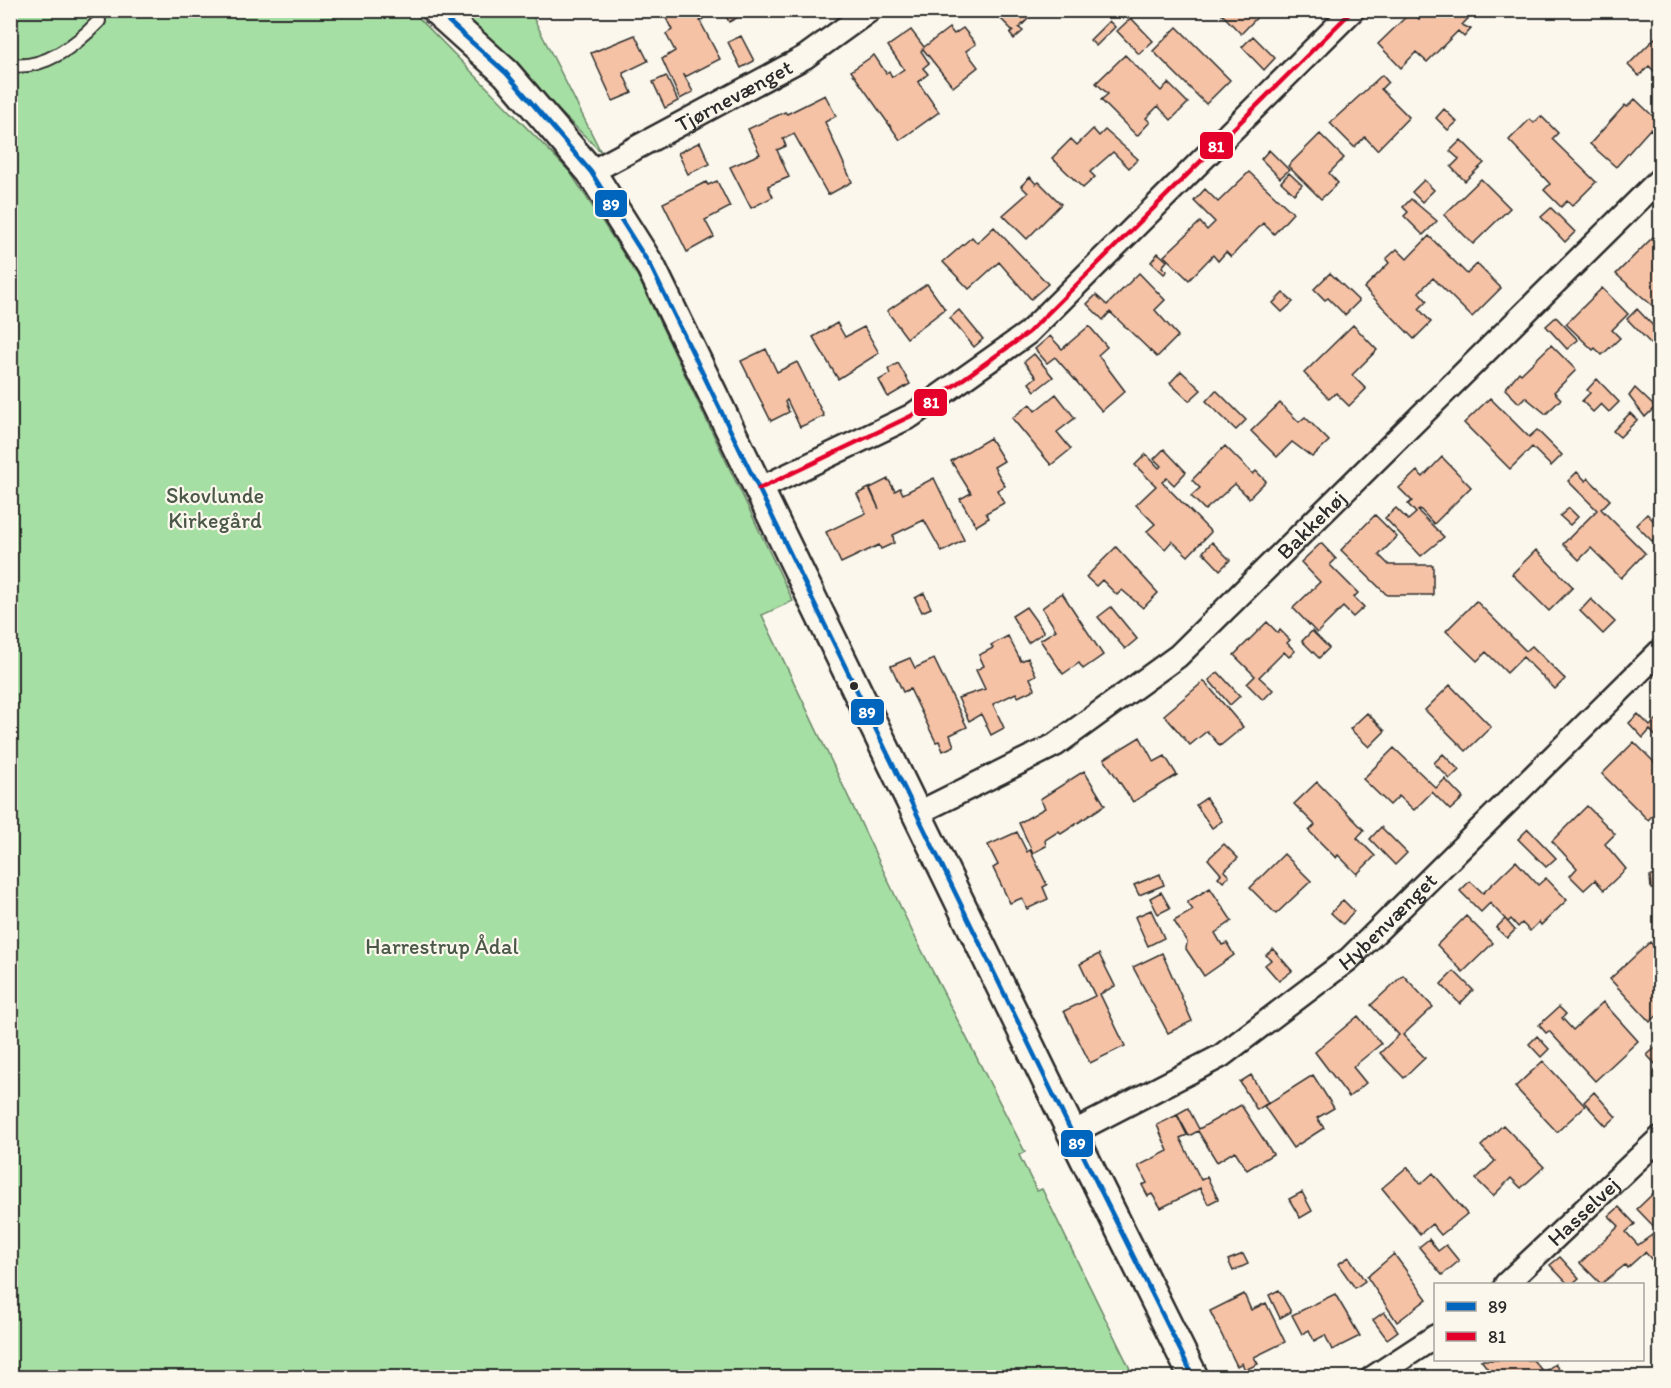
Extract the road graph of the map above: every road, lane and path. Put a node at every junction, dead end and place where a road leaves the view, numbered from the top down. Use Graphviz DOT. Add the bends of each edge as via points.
graph roads {
  1 [pos="436,10"];
  2 [pos="870,10"];
  3 [pos="1353,10"];
  4 [pos="99,21"];
  5 [pos="10,65"];
  6 [pos="591,172"];
  7 [pos="1660,179"];
  8 [pos="759,489"];
  9 [pos="1660,651"];
  10 [pos="918,813"];
  11 [pos="1072,1133"];
  12 [pos="1660,1138"];
  13 [pos="1507,1283"];
  14 [pos="1434,1337"];
  15 [pos="1194,1377"];
  16 [pos="1372,1377"];
  1 -- 6 [label="street" via="506,73"];
  2 -- 6 [label="street, Tjørnevænget" via="805,57"];
  3 -- 8 [label="street" via="1028,333 911,416"];
  4 -- 5 [label="lane" via="80,42 55,56"];
  6 -- 8 [label="street" via="651,267"];
  7 -- 10 [label="street, Bakkehøj" via="1178,656 1055,745"];
  8 -- 10 [label="street"];
  9 -- 11 [label="street, Hybenvænget" via="1350,959 1221,1056"];
  10 -- 11 [label="street"];
  11 -- 15 [label="street"];
  12 -- 13 [label="street, Hasselvej"];
  14 -- 16 [label="street"];
}
